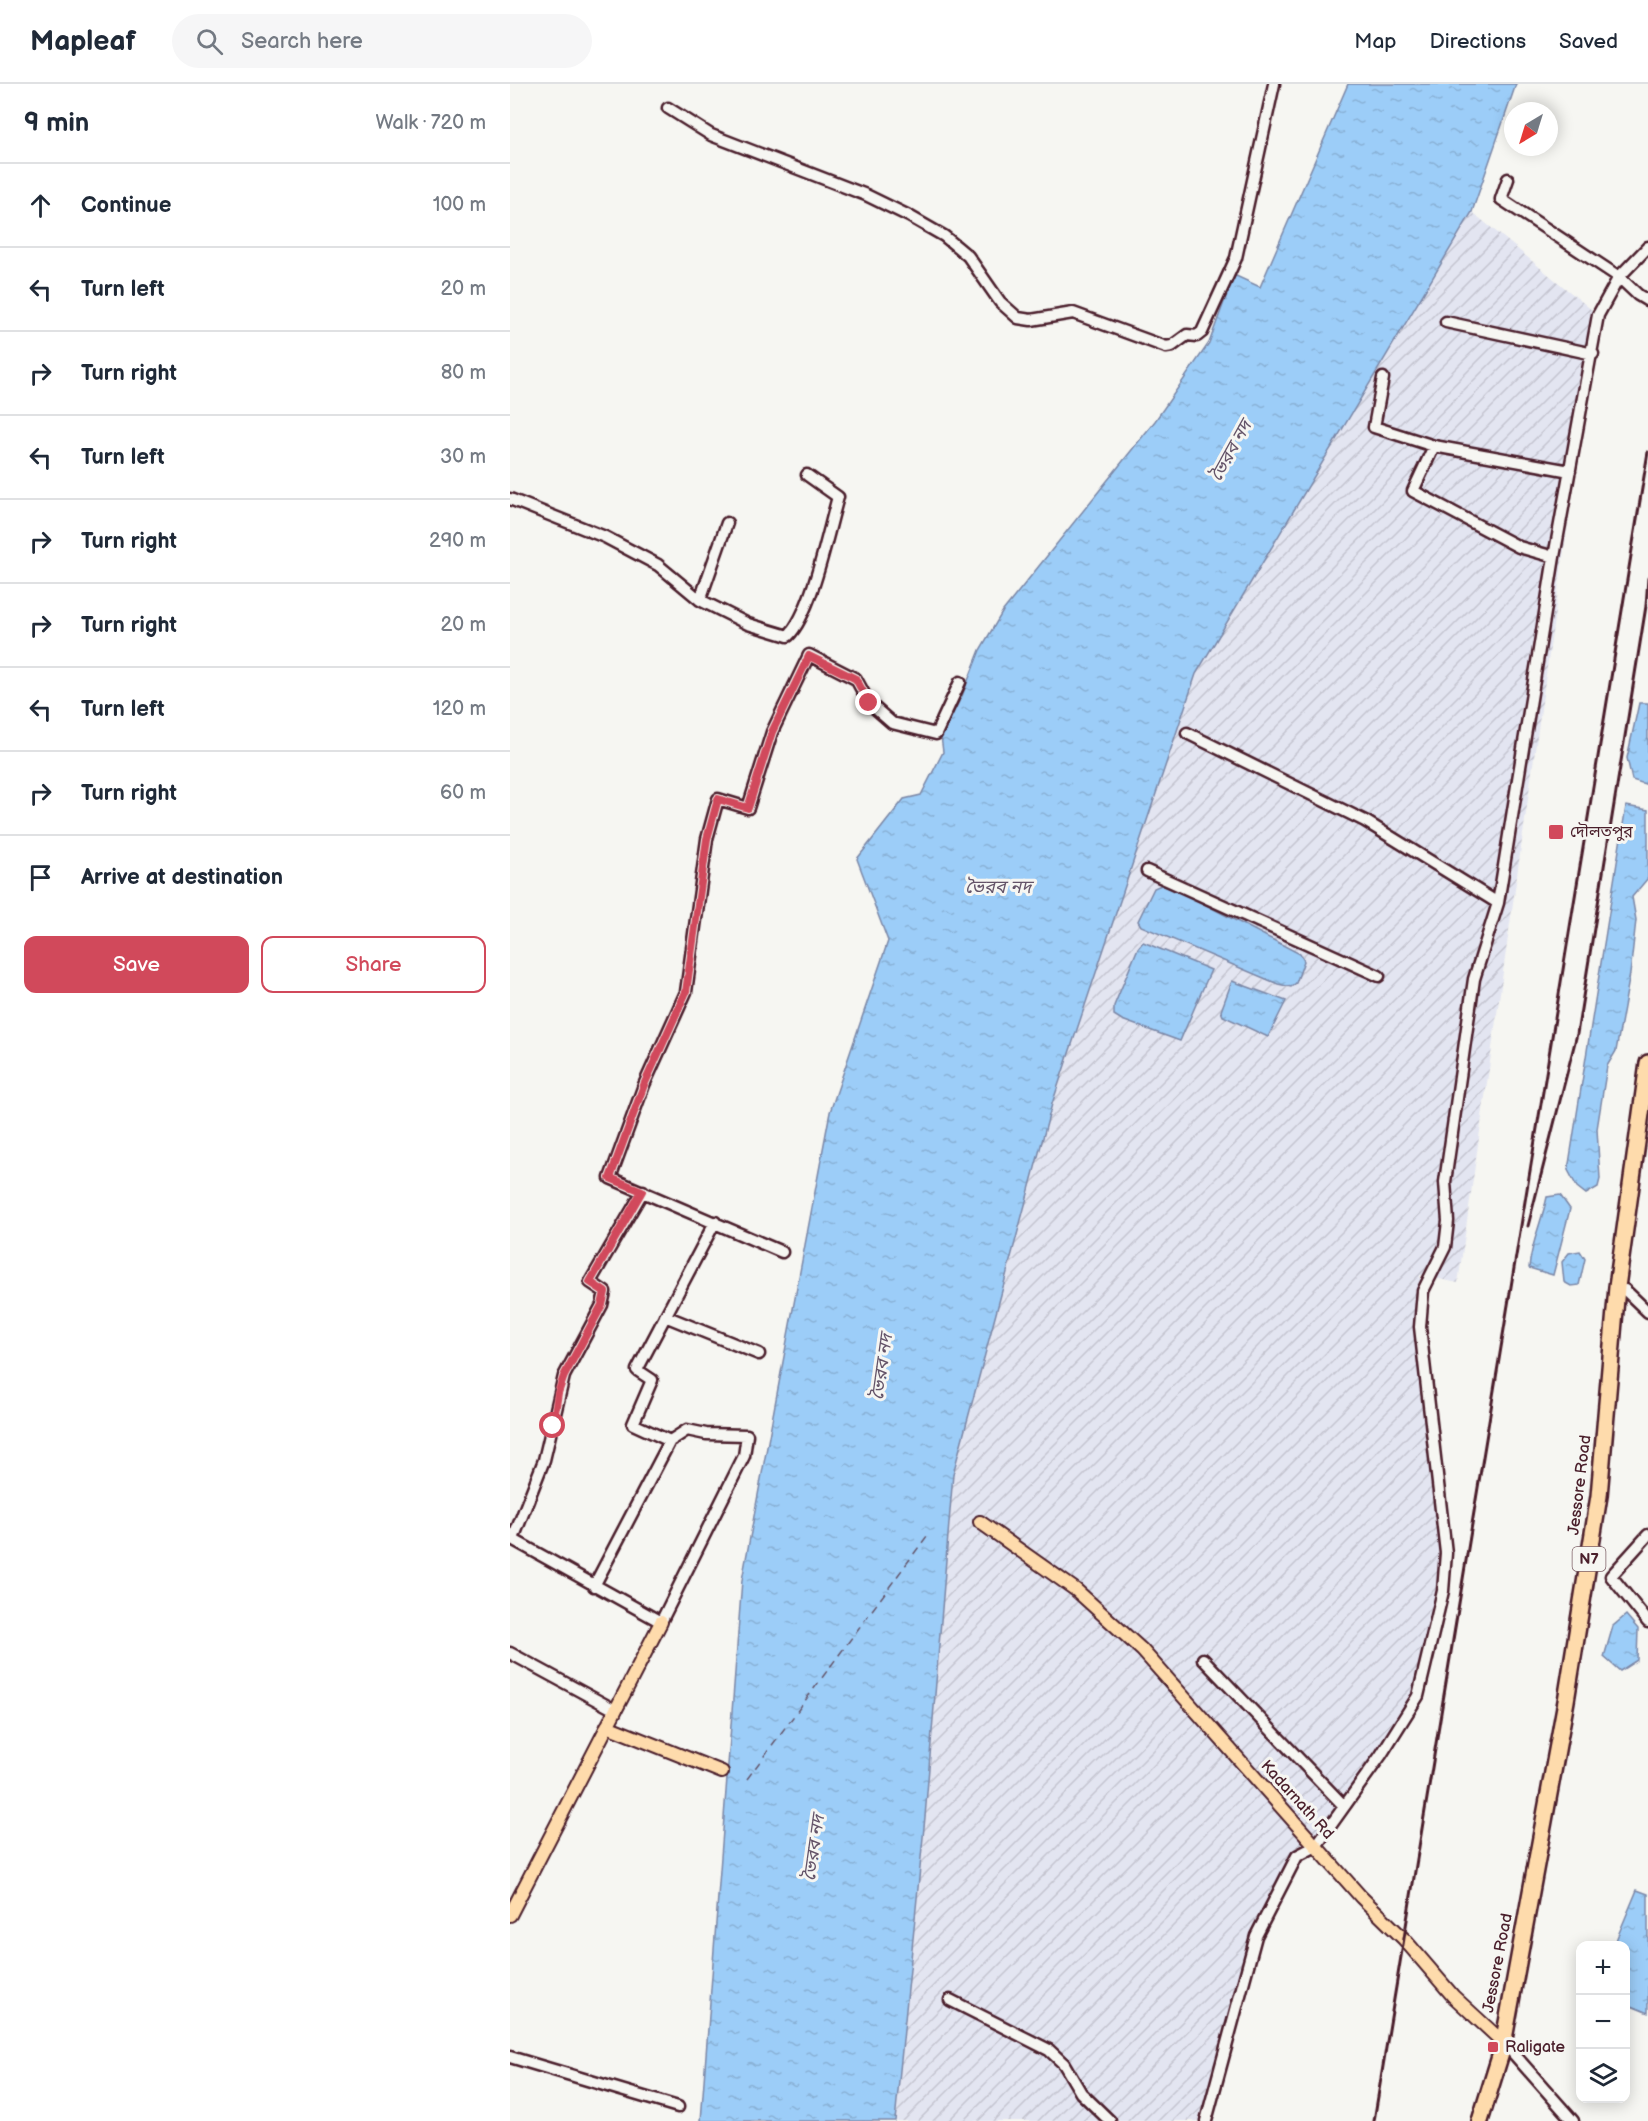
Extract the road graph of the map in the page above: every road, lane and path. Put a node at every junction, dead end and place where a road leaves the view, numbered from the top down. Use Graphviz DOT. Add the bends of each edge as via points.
graph roads {
  1 [pos="1274,84"];
  2 [pos="668,108"];
  3 [pos="1508,179"];
  4 [pos="1648,247"];
  5 [pos="1619,277"];
  6 [pos="1648,301"];
  7 [pos="1446,322"];
  8 [pos="1593,354"];
  9 [pos="1383,378"];
  10 [pos="1434,446"];
  11 [pos="1570,471"];
  12 [pos="807,475"];
  13 [pos="510,499"];
  14 [pos="727,523"];
  15 [pos="1554,557"];
  16 [pos="700,600"];
  17 [pos="960,682"];
  18 [pos="1187,733"];
  19 [pos="1147,871"];
  20 [pos="1498,903"];
  21 [pos="1379,976"];
  22 [pos="1648,1063"];
  23 [pos="1648,1119"];
  24 [pos="642,1191"];
  25 [pos="715,1222"];
  26 [pos="782,1252"];
  27 [pos="1625,1290"];
  28 [pos="1648,1312"];
  29 [pos="666,1316"];
  30 [pos="759,1354"];
  31 [pos="670,1441"];
  32 [pos="980,1522"];
  33 [pos="1648,1535"];
  34 [pos="511,1539"];
  35 [pos="594,1586"];
  36 [pos="661,1622"];
  37 [pos="1648,1622"];
  38 [pos="510,1653"];
  39 [pos="1203,1659"];
  40 [pos="615,1710"];
  41 [pos="607,1726"];
  42 [pos="722,1772"];
  43 [pos="1344,1806"];
  44 [pos="1316,1846"];
  45 [pos="510,1914"];
  46 [pos="950,2000"];
  47 [pos="1503,2045"];
  48 [pos="510,2056"];
  49 [pos="678,2107"];
  50 [pos="1110,2121"];
  51 [pos="1206,2121"];
  52 [pos="1480,2121"];
  53 [pos="1573,2121"];
  1 -- 2 [label="street" via="1229,279 1202,332 1166,347 1073,314 1018,318 1000,302 968,256 944,236 866,195 711,135"];
  3 -- 5 [label="street" via="1502,199"];
  4 -- 5 [label="street"];
  5 -- 6 [label="street"];
  5 -- 8 [label="street" via="1598,315"];
  7 -- 8 [label="street"];
  8 -- 11 [label="street"];
  9 -- 10 [label="street" via="1374,427"];
  10 -- 11 [label="street"];
  10 -- 15 [label="street" via="1413,491 1519,548"];
  11 -- 15 [label="street"];
  12 -- 16 [label="street" via="838,497 815,577 790,635 748,624"];
  13 -- 16 [label="street" via="605,537 658,565"];
  14 -- 16 [label="street"];
  15 -- 20 [label="street"];
  17 -- 24 [label="street" via="936,734 892,723 869,703 856,679 809,656 772,732 748,808 718,799 707,839 686,992 644,1085 610,1178"];
  18 -- 20 [label="street" via="1365,821"];
  19 -- 21 [label="street"];
  20 -- 43 [label="street" via="1474,979 1445,1182 1449,1221 1445,1246 1423,1291 1420,1327 1442,1505 1446,1553 1443,1591 1418,1696"];
  22 -- 47 [label="highway, Jessore Road / N7" via="1617,1287 1599,1496"];
  23 -- 27 [label="highway, Jessore Road / N7"];
  24 -- 25 [label="street"];
  24 -- 34 [label="street" via="590,1282 605,1292 602,1305 564,1376 544,1460"];
  25 -- 26 [label="street"];
  25 -- 29 [label="street"];
  27 -- 28 [label="street"];
  27 -- 47 [label="highway, Jessore Road / N7" via="1606,1502 1518,2003"];
  29 -- 30 [label="street"];
  29 -- 31 [label="street" via="637,1370 652,1380 633,1424"];
  31 -- 35 [label="street"];
  31 -- 36 [label="street" via="687,1431 747,1435 744,1456"];
  32 -- 44 [label="main road, Kadarnath Rd" via="1076,1590 1142,1650"];
  33 -- 37 [label="street" via="1611,1576"];
  34 -- 35 [label="street"];
  35 -- 36 [label="street"];
  36 -- 40 [label="main road"];
  38 -- 40 [label="street"];
  39 -- 43 [label="street"];
  40 -- 41 [label="main road"];
  41 -- 42 [label="main road"];
  41 -- 45 [label="main road"];
  43 -- 44 [label="street"];
  44 -- 47 [label="main road, Kadarnath Rd"];
  44 -- 51 [label="street" via="1297,1856 1256,1936"];
  46 -- 50 [label="street" via="1049,2050 1064,2064 1081,2093"];
  47 -- 52 [label="highway, Jessore Road / N7"];
  47 -- 53 [label="street, Kadarnath Rd"];
  48 -- 49 [label="street"];
}
